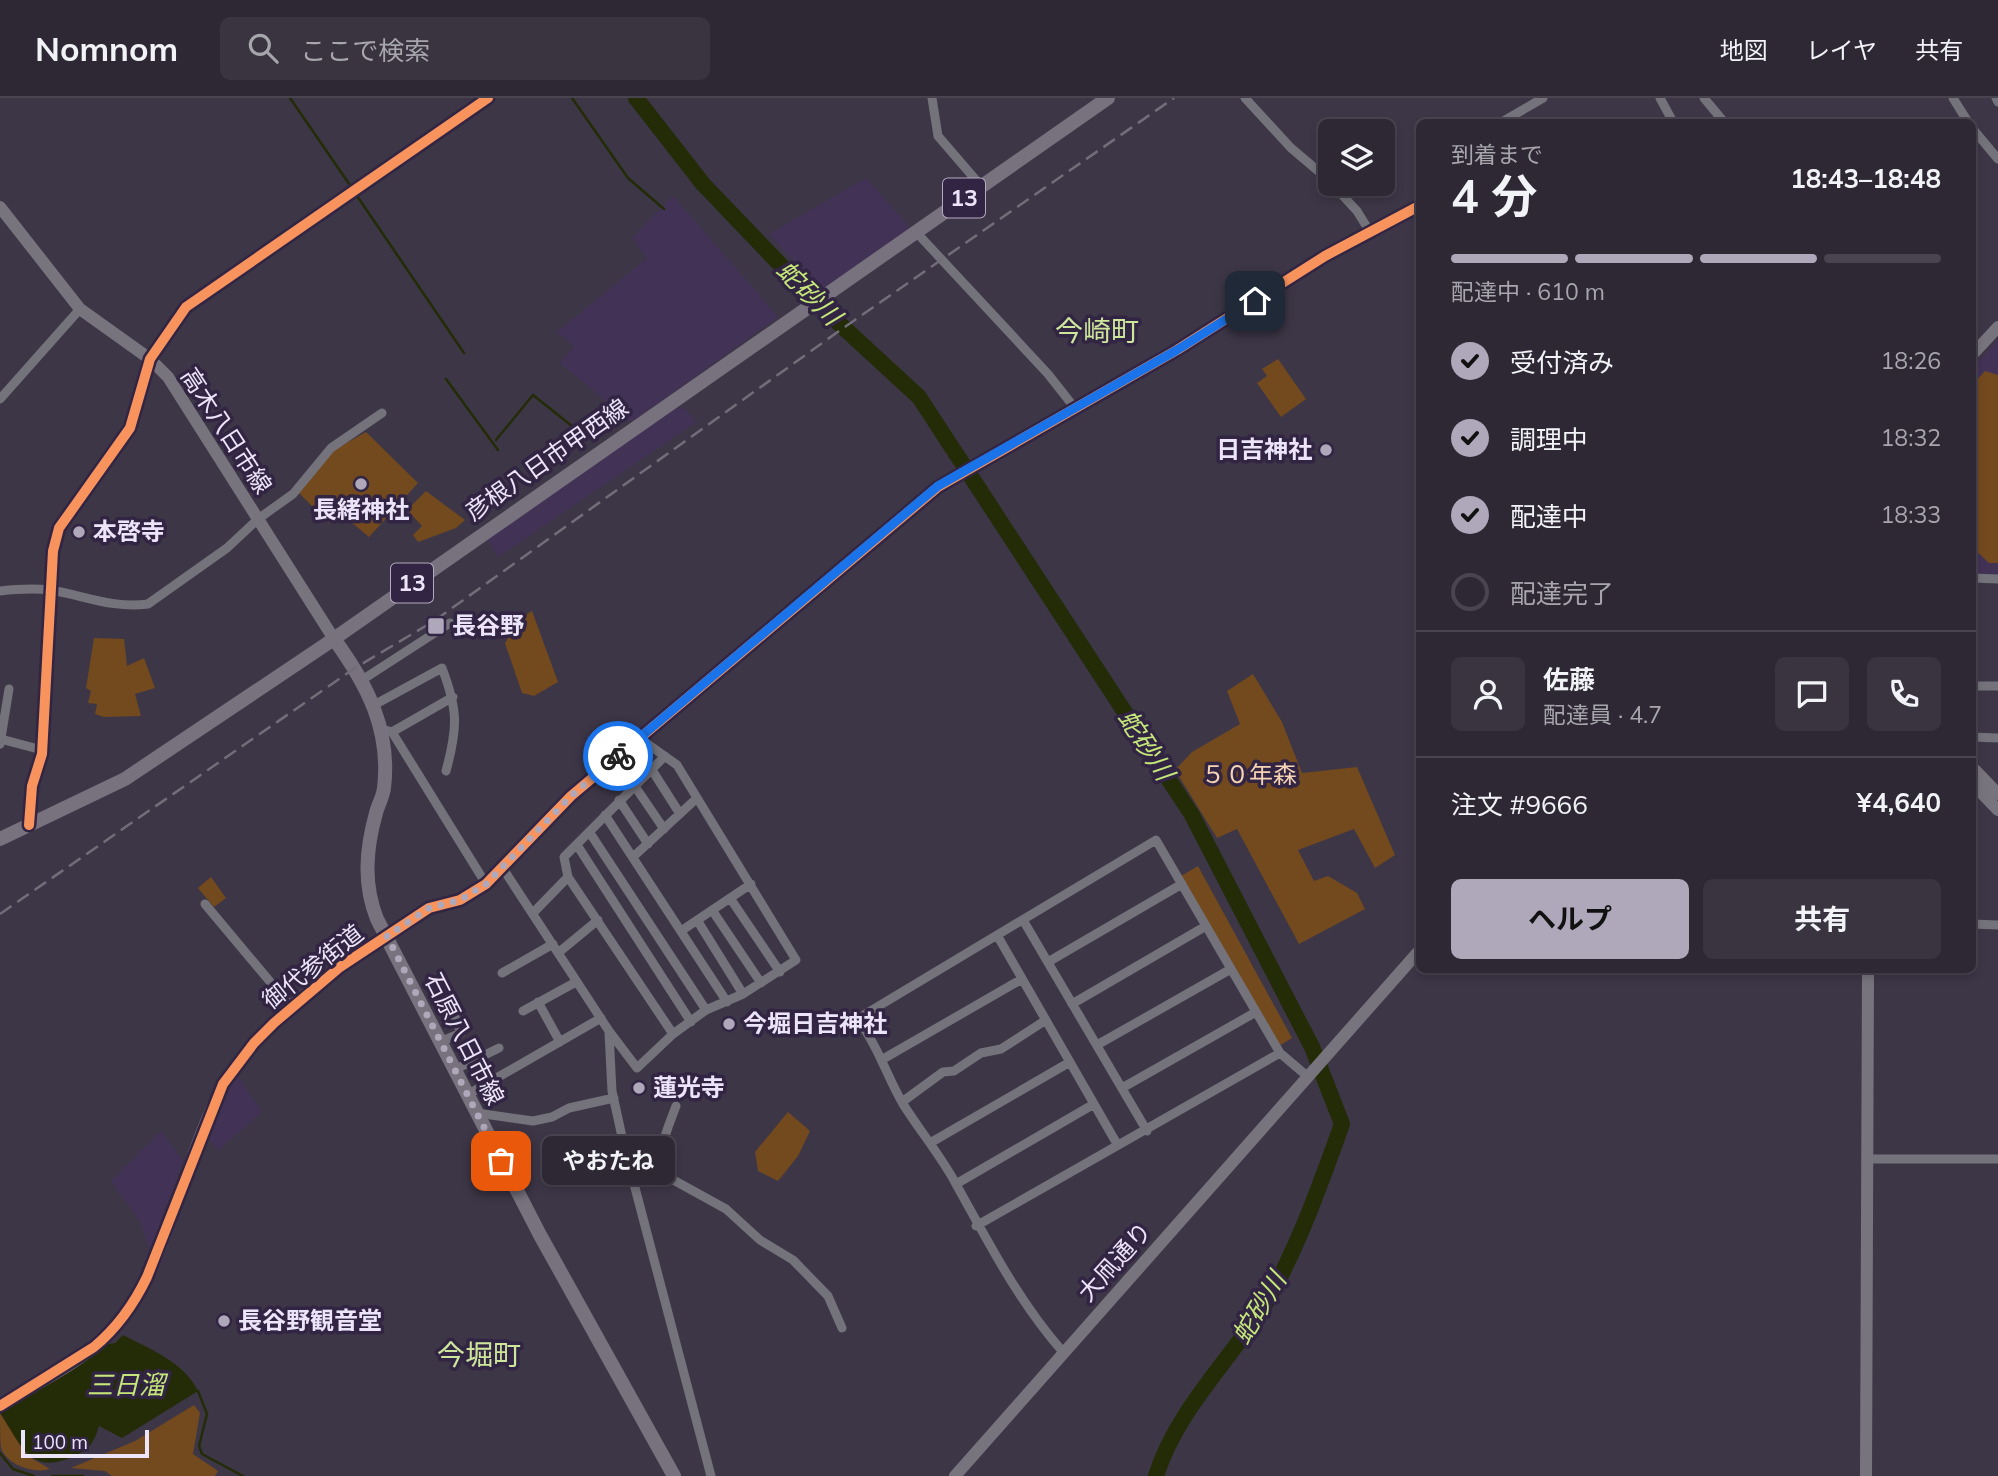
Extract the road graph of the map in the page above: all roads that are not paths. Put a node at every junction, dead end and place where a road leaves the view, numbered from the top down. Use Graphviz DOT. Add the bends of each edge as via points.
graph roads {
  1 [pos="488,98"];
  2 [pos="932,98"];
  3 [pos="1108,98"];
  4 [pos="1245,98"];
  5 [pos="1543,98"];
  6 [pos="1660,98"];
  7 [pos="1704,98"];
  8 [pos="1953,98"];
  9 [pos="1507,119"];
  10 [pos="1671,119"];
  11 [pos="1722,119"];
  12 [pos="1966,119"];
  13 [pos="1976,133"];
  14 [pos="1998,159"];
  15 [pos="1318,171"];
  16 [pos="981,186"];
  17 [pos="1344,196"];
  18 [pos="0,207"];
  19 [pos="1416,208"];
  20 [pos="916,232"];
  21 [pos="1370,232"];
  22 [pos="80,309"];
  23 [pos="1998,327"];
  24 [pos="1976,351"];
  25 [pos="150,359"];
  26 [pos="0,399"];
  27 [pos="1074,407"];
  28 [pos="382,413"];
  29 [pos="258,519"];
  30 [pos="1976,578"];
  31 [pos="1998,579"];
  32 [pos="51,590"];
  33 [pos="0,591"];
  34 [pos="450,623"];
  35 [pos="334,639"];
  36 [pos="362,680"];
  37 [pos="1976,686"];
  38 [pos="1998,686"];
  39 [pos="9,689"];
  40 [pos="453,697"];
  41 [pos="374,705"];
  42 [pos="387,731"];
  43 [pos="1976,737"];
  44 [pos="639,738"];
  45 [pos="1998,738"];
  46 [pos="1,741"];
  47 [pos="42,750"];
  48 [pos="665,756"];
  49 [pos="652,770"];
  50 [pos="446,771"];
  51 [pos="1976,771"];
  52 [pos="634,785"];
  53 [pos="1976,787"];
  54 [pos="1998,794"];
  55 [pos="697,798"];
  56 [pos="619,800"];
  57 [pos="1998,810"];
  58 [pos="680,814"];
  59 [pos="605,815"];
  60 [pos="29,825"];
  61 [pos="664,829"];
  62 [pos="590,833"];
  63 [pos="0,839"];
  64 [pos="648,844"];
  65 [pos="577,845"];
  66 [pos="633,858"];
  67 [pos="502,867"];
  68 [pos="568,877"];
  69 [pos="486,884"];
  70 [pos="751,884"];
  71 [pos="1182,884"];
  72 [pos="730,898"];
  73 [pos="205,904"];
  74 [pos="712,910"];
  75 [pos="533,912"];
  76 [pos="1023,919"];
  77 [pos="598,920"];
  78 [pos="696,920"];
  79 [pos="1976,924"];
  80 [pos="1998,925"];
  81 [pos="1206,926"];
  82 [pos="681,931"];
  83 [pos="387,936"];
  84 [pos="997,936"];
  85 [pos="553,944"];
  86 [pos="558,953"];
  87 [pos="1416,954"];
  88 [pos="1048,962"];
  89 [pos="1231,969"];
  90 [pos="780,972"];
  91 [pos="502,973"];
  92 [pos="1868,973"];
  93 [pos="1023,979"];
  94 [pos="576,982"];
  95 [pos="761,983"];
  96 [pos="743,994"];
  97 [pos="538,1002"];
  98 [pos="727,1002"];
  99 [pos="1072,1003"];
  100 [pos="292,1008"];
  101 [pos="456,1008"];
  102 [pos="706,1010"];
  103 [pos="523,1011"];
  104 [pos="1256,1012"];
  105 [pos="843,1014"];
  106 [pos="601,1018"];
  107 [pos="857,1018"];
  108 [pos="1046,1020"];
  109 [pos="691,1022"];
  110 [pos="609,1031"];
  111 [pos="673,1034"];
  112 [pos="440,1042"];
  113 [pos="560,1042"];
  114 [pos="1097,1045"];
  115 [pos="499,1048"];
  116 [pos="1280,1053"];
  117 [pos="883,1059"];
  118 [pos="1070,1062"];
  119 [pos="454,1070"];
  120 [pos="1307,1076"];
  121 [pos="1122,1088"];
  122 [pos="467,1095"];
  123 [pos="614,1098"];
  124 [pos="901,1101"];
  125 [pos="1094,1104"];
  126 [pos="676,1106"];
  127 [pos="476,1113"];
  128 [pos="1147,1131"];
  129 [pos="930,1143"];
  130 [pos="1117,1144"];
  131 [pos="1868,1159"];
  132 [pos="1998,1159"];
  133 [pos="956,1184"];
  134 [pos="976,1226"];
  135 [pos="842,1328"];
  136 [pos="1063,1352"];
  137 [pos="0,1406"];
  138 [pos="674,1476"];
  139 [pos="711,1476"];
  140 [pos="955,1476"];
  141 [pos="1866,1476"];
  1 -- 25 [label="street" via="186,307"];
  2 -- 16 [label="street" via="938,136"];
  3 -- 16 [label="main road, 彦根八日市甲西線 / 13"];
  4 -- 15 [label="street"];
  5 -- 9 [label="street"];
  6 -- 10 [label="street"];
  7 -- 11 [label="street"];
  8 -- 12 [label="street"];
  13 -- 14 [label="street"];
  16 -- 20 [label="main road, 彦根八日市甲西線 / 13"];
  17 -- 21 [label="street"];
  18 -- 22 [label="street, 高木八日市線"];
  19 -- 21 [label="street, 御代参街道"];
  20 -- 27 [label="street"];
  20 -- 35 [label="main road, 彦根八日市甲西線 / 13"];
  21 -- 27 [label="street, 御代参街道"];
  22 -- 25 [label="street, 高木八日市線"];
  22 -- 26 [label="street"];
  23 -- 24 [label="street"];
  25 -- 29 [label="street, 高木八日市線" via="191,410"];
  25 -- 32 [label="street" via="130,428 59,528"];
  27 -- 44 [label="street, 御代参街道" via="938,486"];
  28 -- 29 [label="street" via="331,448 293,494"];
  29 -- 32 [label="street" via="227,548 148,604 91,601"];
  29 -- 35 [label="street, 高木八日市線"];
  30 -- 31 [label="street"];
  32 -- 33 [label="street"];
  32 -- 47 [label="street"];
  34 -- 36 [label="street"];
  35 -- 36 [label="main road, 石原八日市線"];
  35 -- 60 [label="main road, 彦根八日市甲西線 / 13" via="125,779"];
  36 -- 41 [label="main road, 石原八日市線"];
  37 -- 38 [label="street"];
  39 -- 46 [label="street"];
  40 -- 41 [label="street" via="442,668"];
  40 -- 42 [label="street"];
  40 -- 50 [label="street" via="455,739"];
  41 -- 42 [label="main road, 石原八日市線"];
  42 -- 69 [label="street"];
  42 -- 83 [label="main road, 石原八日市線" via="384,790 366,872 370,901"];
  43 -- 45 [label="street"];
  44 -- 48 [label="street"];
  44 -- 67 [label="street, 御代参街道" via="571,796"];
  46 -- 47 [label="street"];
  47 -- 60 [label="street" via="32,786"];
  48 -- 49 [label="street"];
  48 -- 55 [label="street" via="677,765"];
  49 -- 52 [label="street"];
  49 -- 58 [label="street"];
  51 -- 54 [label="street"];
  52 -- 56 [label="street"];
  52 -- 61 [label="street"];
  53 -- 57 [label="street"];
  55 -- 58 [label="street"];
  55 -- 70 [label="street"];
  56 -- 59 [label="street"];
  56 -- 64 [label="street"];
  58 -- 61 [label="street"];
  59 -- 62 [label="street"];
  59 -- 66 [label="street"];
  60 -- 63 [label="main road, 彦根八日市甲西線 / 13"];
  61 -- 64 [label="street"];
  62 -- 65 [label="street"];
  62 -- 102 [label="street"];
  64 -- 66 [label="street"];
  65 -- 68 [label="street" via="564,857"];
  65 -- 109 [label="street"];
  66 -- 82 [label="street"];
  67 -- 69 [label="street, 御代参街道"];
  67 -- 75 [label="street"];
  68 -- 75 [label="street"];
  68 -- 77 [label="street"];
  69 -- 83 [label="street, 御代参街道" via="460,900 429,908"];
  70 -- 72 [label="street"];
  70 -- 90 [label="street" via="796,960"];
  71 -- 76 [label="street" via="1156,840"];
  71 -- 81 [label="street"];
  71 -- 88 [label="street"];
  72 -- 74 [label="street"];
  72 -- 90 [label="street"];
  73 -- 100 [label="street"];
  74 -- 78 [label="street"];
  74 -- 95 [label="street"];
  75 -- 85 [label="street"];
  76 -- 84 [label="street"];
  76 -- 88 [label="street"];
  77 -- 86 [label="street"];
  77 -- 111 [label="street"];
  78 -- 82 [label="street"];
  78 -- 96 [label="street"];
  79 -- 80 [label="street"];
  81 -- 89 [label="street"];
  81 -- 99 [label="street"];
  82 -- 98 [label="street"];
  83 -- 100 [label="street, 御代参街道" via="340,967"];
  83 -- 112 [label="main road, 石原八日市線"];
  84 -- 93 [label="street"];
  84 -- 107 [label="street"];
  85 -- 86 [label="street"];
  85 -- 91 [label="street"];
  86 -- 94 [label="street"];
  87 -- 120 [label="street, 大凧通り"];
  88 -- 99 [label="street"];
  89 -- 104 [label="street"];
  89 -- 114 [label="street"];
  90 -- 95 [label="street"];
  92 -- 131 [label="street"];
  93 -- 108 [label="street"];
  93 -- 117 [label="street"];
  94 -- 97 [label="street"];
  94 -- 106 [label="street"];
  95 -- 96 [label="street"];
  96 -- 98 [label="street"];
  97 -- 103 [label="street"];
  97 -- 113 [label="street"];
  98 -- 102 [label="street"];
  99 -- 114 [label="street"];
  100 -- 137 [label="street, 御代参街道" via="254,1042 223,1084 147,1277 129,1308 94,1347"];
  101 -- 112 [label="street" via="461,1033"];
  102 -- 109 [label="street"];
  104 -- 116 [label="street"];
  104 -- 121 [label="street"];
  105 -- 107 [label="street"];
  106 -- 110 [label="street"];
  106 -- 113 [label="street"];
  107 -- 117 [label="street"];
  108 -- 118 [label="street"];
  108 -- 124 [label="street" via="1001,1049 981,1053 954,1071 943,1072"];
  109 -- 111 [label="street"];
  110 -- 111 [label="street" via="637,1068"];
  110 -- 123 [label="street"];
  112 -- 119 [label="main road, 石原八日市線"];
  113 -- 122 [label="street"];
  114 -- 121 [label="street"];
  115 -- 119 [label="street"];
  116 -- 120 [label="street"];
  116 -- 128 [label="street"];
  117 -- 124 [label="street"];
  118 -- 125 [label="street"];
  118 -- 129 [label="street"];
  119 -- 122 [label="main road, 石原八日市線"];
  120 -- 136 [label="street, 大凧通り"];
  121 -- 128 [label="street"];
  122 -- 127 [label="main road, 石原八日市線"];
  123 -- 127 [label="street" via="533,1121"];
  123 -- 139 [label="street"];
  124 -- 129 [label="street"];
  125 -- 130 [label="street"];
  125 -- 133 [label="street"];
  126 -- 135 [label="street" via="661,1168 668,1177 735,1215 760,1240 793,1260 828,1296"];
  127 -- 138 [label="main road, 石原八日市線"];
  128 -- 130 [label="street"];
  129 -- 133 [label="street"];
  130 -- 134 [label="street"];
  131 -- 132 [label="street"];
  131 -- 141 [label="street"];
  133 -- 134 [label="street"];
  134 -- 136 [label="street" via="1044,1331"];
  136 -- 140 [label="street, 大凧通り"];
}
